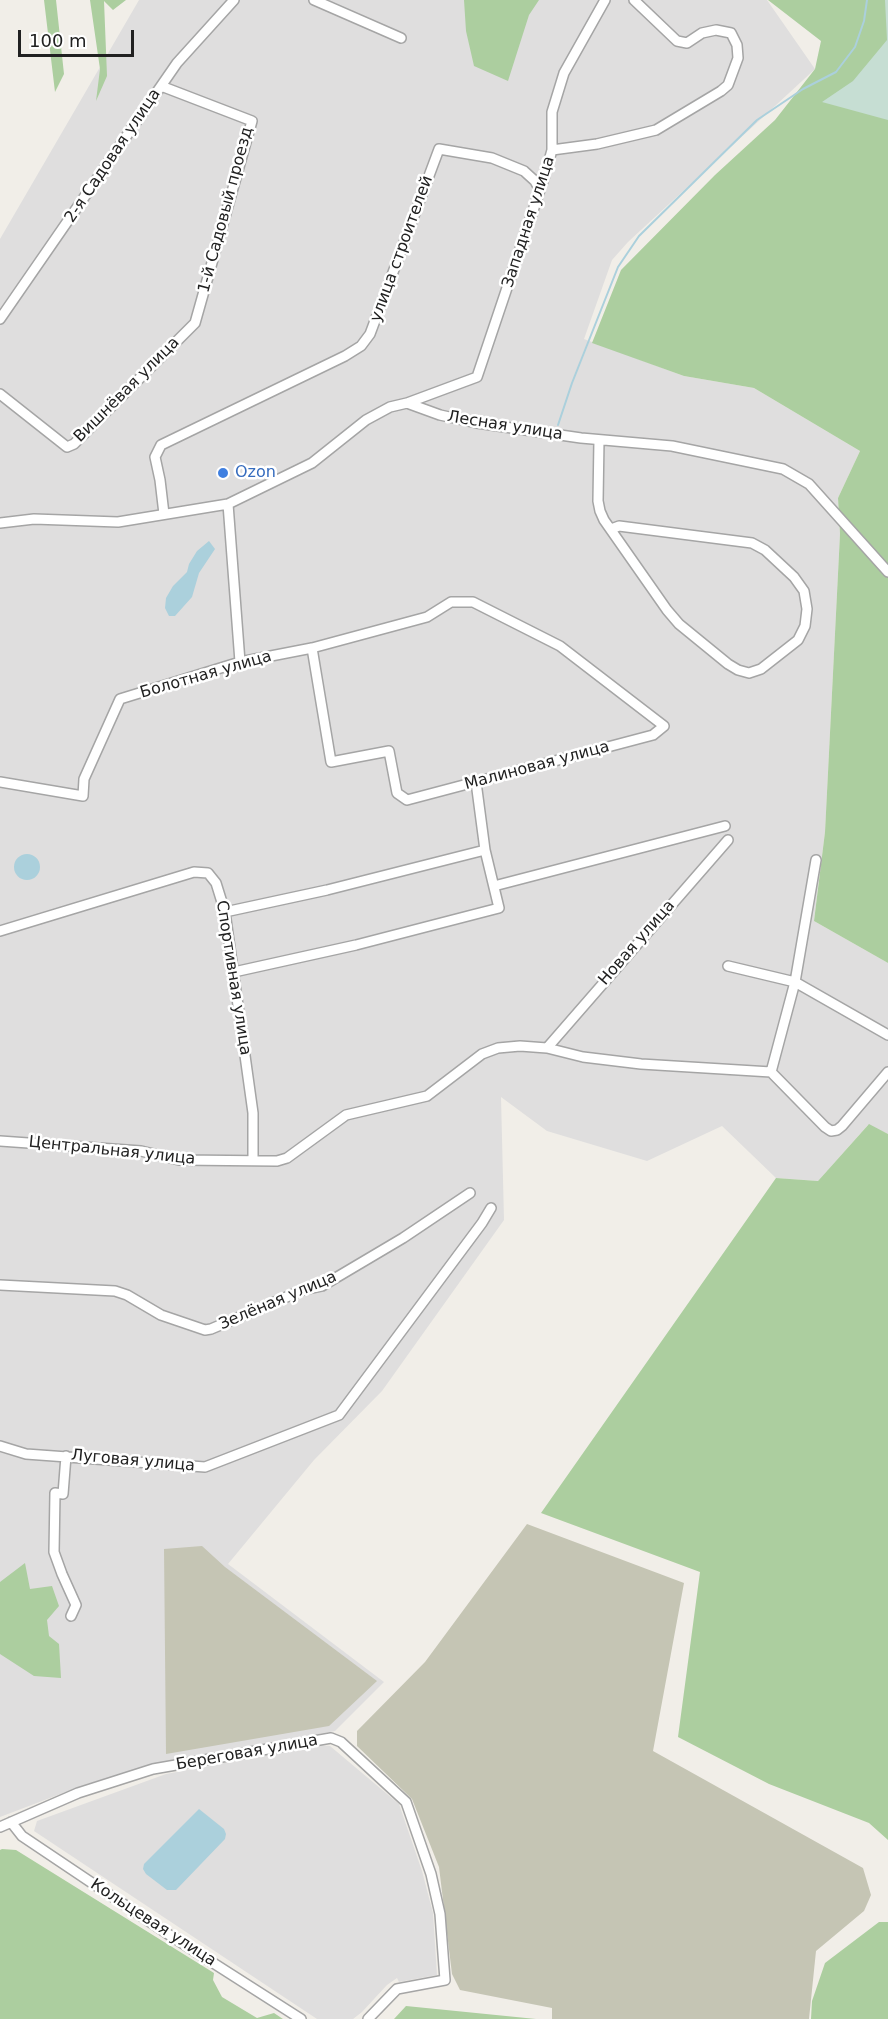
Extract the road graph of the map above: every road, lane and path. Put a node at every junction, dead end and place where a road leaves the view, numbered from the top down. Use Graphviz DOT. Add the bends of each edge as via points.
graph roads {
  1 [pos="234,0"];
  2 [pos="314,0"];
  3 [pos="605,0"];
  4 [pos="634,0"];
  5 [pos="400,38"];
  6 [pos="161,86"];
  7 [pos="552,150"];
  8 [pos="540,190"];
  9 [pos="0,319"];
  10 [pos="195,322"];
  11 [pos="0,394"];
  12 [pos="407,403"];
  13 [pos="599,440"];
  14 [pos="228,504"];
  15 [pos="164,514"];
  16 [pos="0,523"];
  17 [pos="611,529"];
  18 [pos="888,572"];
  19 [pos="473,602"];
  20 [pos="312,648"];
  21 [pos="240,662"];
  22 [pos="0,782"];
  23 [pos="476,782"];
  24 [pos="725,826"];
  25 [pos="728,840"];
  26 [pos="485,850"];
  27 [pos="816,860"];
  28 [pos="494,886"];
  29 [pos="225,912"];
  30 [pos="0,931"];
  31 [pos="728,966"];
  32 [pos="234,972"];
  33 [pos="795,982"];
  34 [pos="888,1035"];
  35 [pos="547,1048"];
  36 [pos="771,1072"];
  37 [pos="888,1072"];
  38 [pos="0,1141"];
  39 [pos="253,1160"];
  40 [pos="470,1193"];
  41 [pos="491,1208"];
  42 [pos="0,1285"];
  43 [pos="0,1446"];
  44 [pos="66,1456"];
  45 [pos="71,1616"];
  46 [pos="11,1822"];
  47 [pos="0,1827"];
  48 [pos="301,2019"];
  49 [pos="368,2019"];
  1 -- 6 [label="street, 2-я Садовая улица"];
  2 -- 5 [label="street"];
  3 -- 7 [label="street, Западная улица" via="564,73 552,112"];
  4 -- 7 [label="street" via="677,41 687,44 702,33 716,30 731,33 738,58 728,85 656,130"];
  6 -- 9 [label="street, 2-я Садовая улица"];
  6 -- 10 [label="street, 1-й Садовый проезд" via="252,121"];
  7 -- 8 [label="street, Западная улица"];
  8 -- 12 [label="street, Западная улица" via="477,377"];
  8 -- 15 [label="street, улица строителей" via="524,171 492,158 439,149 388,291 361,346 161,445 155,457"];
  10 -- 11 [label="street, Вишнёвая улица" via="67,447"];
  12 -- 13 [label="street, Лесная улица" via="477,423"];
  12 -- 14 [label="street" via="390,406 312,463"];
  13 -- 17 [label="street" via="598,501"];
  13 -- 18 [label="street, Лесная улица" via="672,446 783,469 808,484"];
  14 -- 15 [label="street"];
  14 -- 21 [label="street"];
  15 -- 16 [label="street" via="118,522 34,519"];
  17 -- 17 [label="street" via="667,610 738,670 749,673 761,669 798,639 806,626 804,591 765,550 752,543 619,526"];
  19 -- 20 [label="street, Болотная улица" via="451,602 427,617"];
  19 -- 23 [label="street, Малиновая улица" via="560,646 664,726 653,735"];
  20 -- 21 [label="street, Болотная улица"];
  20 -- 23 [label="street, Малиновая улица" via="331,762 389,751 397,794 407,800"];
  21 -- 22 [label="street, Болотная улица" via="120,699 84,779 83,796"];
  23 -- 26 [label="street"];
  24 -- 28 [label="street"];
  25 -- 35 [label="street, Новая улица"];
  26 -- 28 [label="street"];
  26 -- 29 [label="street"];
  27 -- 33 [label="street"];
  28 -- 32 [label="street" via="499,908"];
  29 -- 30 [label="street, Спортивная улица" via="216,882 204,871"];
  29 -- 32 [label="street, Спортивная улица"];
  31 -- 33 [label="street"];
  32 -- 39 [label="street, Спортивная улица" via="253,1113"];
  33 -- 34 [label="street"];
  33 -- 36 [label="street"];
  35 -- 36 [label="street" via="641,1064"];
  35 -- 39 [label="street, Центральная улица" via="498,1048 482,1054 427,1096 346,1115 287,1158"];
  36 -- 37 [label="street" via="831,1131 842,1126"];
  38 -- 39 [label="street, Центральная улица" via="141,1151 179,1161"];
  40 -- 42 [label="street, Зелёная улица" via="322,1286 303,1290 211,1329 160,1315 115,1291"];
  41 -- 44 [label="street, Луговая улица" via="339,1415 205,1467"];
  43 -- 44 [label="street, Луговая улица" via="26,1454"];
  44 -- 45 [label="street" via="63,1494 56,1493 54,1552 76,1605"];
  46 -- 47 [label="street, Береговая улица"];
  46 -- 48 [label="street, Кольцевая улица" via="22,1836"];
  46 -- 49 [label="street, Береговая улица" via="78,1793 153,1769 331,1738 350,1749 406,1802 440,1914 445,1980 397,1989"];
}
